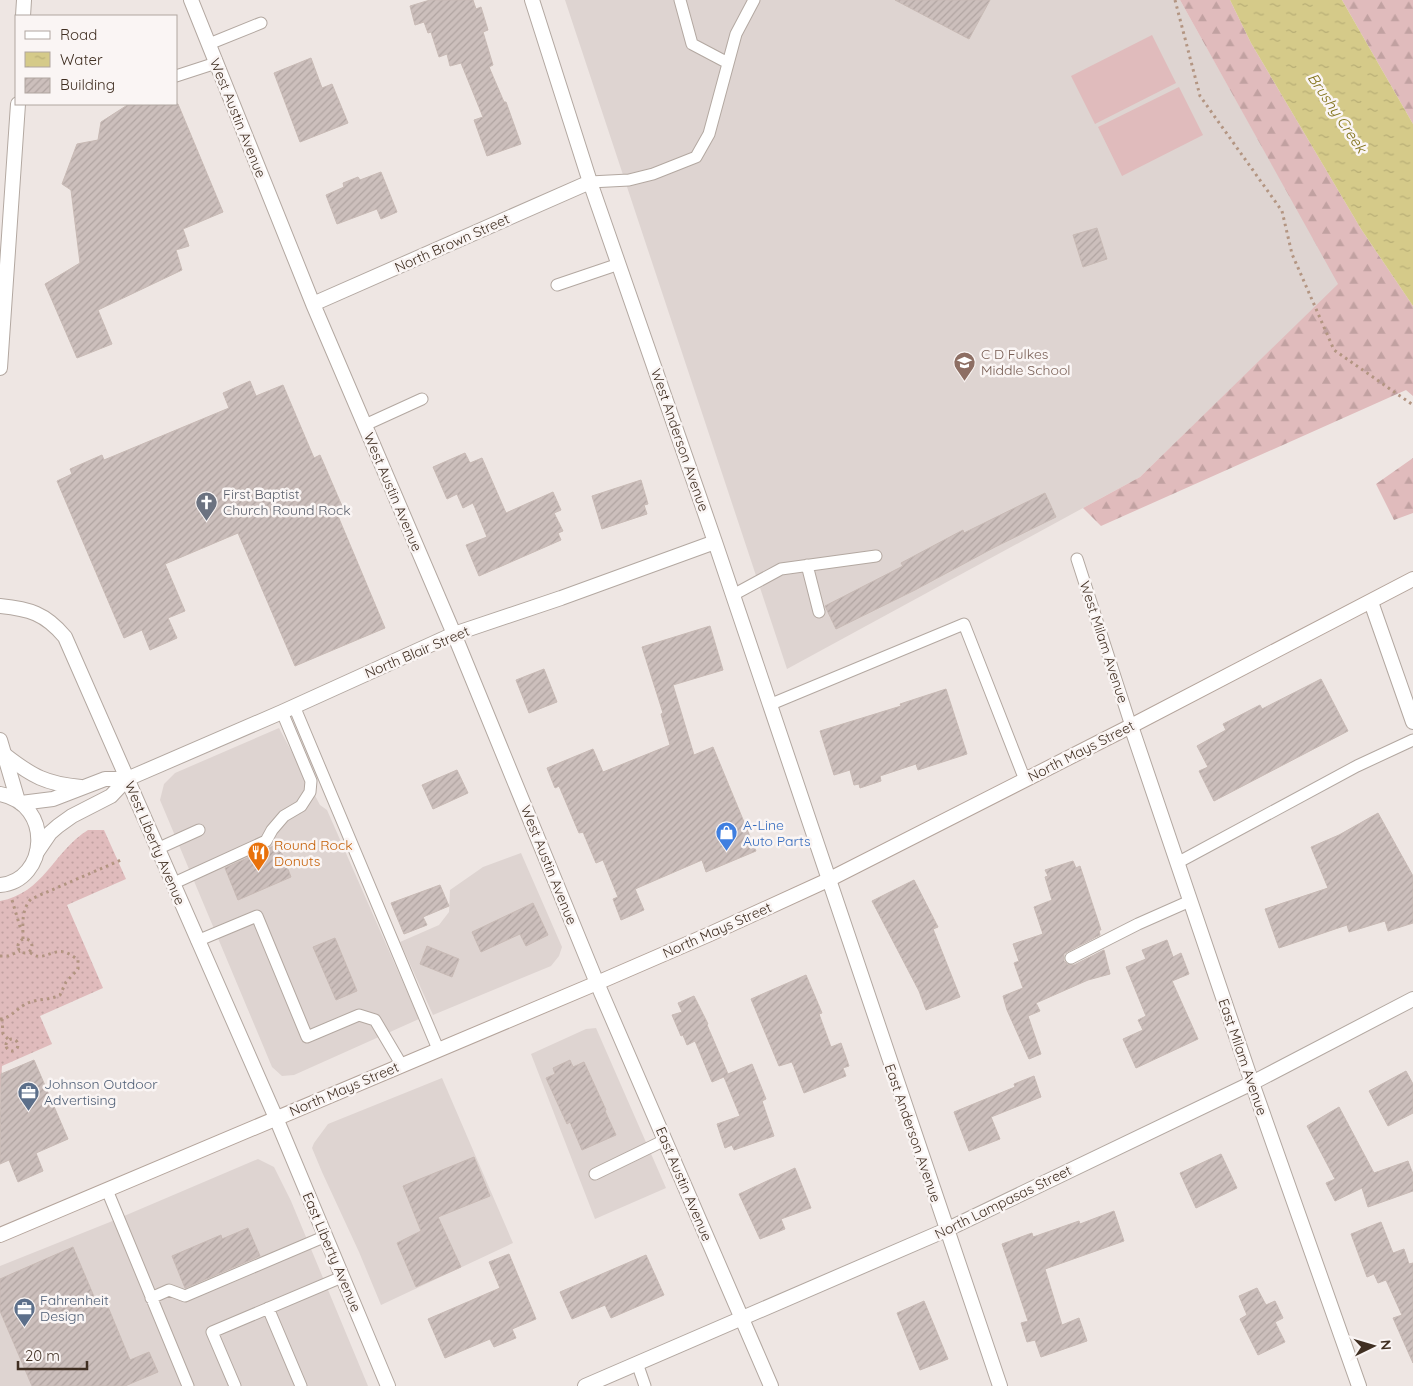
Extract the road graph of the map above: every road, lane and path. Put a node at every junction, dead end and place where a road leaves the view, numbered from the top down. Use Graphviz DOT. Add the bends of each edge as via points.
graph roads {
  1 [pos="24,0"];
  2 [pos="191,0"];
  3 [pos="532,0"];
  4 [pos="680,0"];
  5 [pos="754,0"];
  6 [pos="1176,0"];
  7 [pos="23,15"];
  8 [pos="261,23"];
  9 [pos="209,44"];
  10 [pos="216,63"];
  11 [pos="728,63"];
  12 [pos="178,75"];
  13 [pos="18,105"];
  14 [pos="590,182"];
  15 [pos="618,264"];
  16 [pos="557,285"];
  17 [pos="313,304"];
  18 [pos="2,316"];
  19 [pos="0,368"];
  20 [pos="422,398"];
  21 [pos="1413,405"];
  22 [pos="365,425"];
  23 [pos="715,542"];
  24 [pos="876,556"];
  25 [pos="1077,559"];
  26 [pos="807,565"];
  27 [pos="1413,579"];
  28 [pos="733,595"];
  29 [pos="1371,602"];
  30 [pos="0,606"];
  31 [pos="819,612"];
  32 [pos="454,634"];
  33 [pos="769,705"];
  34 [pos="294,706"];
  35 [pos="282,712"];
  36 [pos="1413,722"];
  37 [pos="1131,726"];
  38 [pos="0,740"];
  39 [pos="1413,740"];
  40 [pos="4,755"];
  41 [pos="127,779"];
  42 [pos="1024,780"];
  43 [pos="84,787"];
  44 [pos="0,794"];
  45 [pos="20,802"];
  46 [pos="199,830"];
  47 [pos="157,849"];
  48 [pos="38,852"];
  49 [pos="121,860"];
  50 [pos="1177,862"];
  51 [pos="828,880"];
  52 [pos="172,884"];
  53 [pos="5,889"];
  54 [pos="1190,901"];
  55 [pos="23,934"];
  56 [pos="23,939"];
  57 [pos="197,941"];
  58 [pos="20,951"];
  59 [pos="29,951"];
  60 [pos="0,956"];
  61 [pos="1071,958"];
  62 [pos="597,983"];
  63 [pos="1413,998"];
  64 [pos="1,1019"];
  65 [pos="9,1040"];
  66 [pos="438,1049"];
  67 [pos="401,1064"];
  68 [pos="1252,1083"];
  69 [pos="276,1118"];
  70 [pos="665,1140"];
  71 [pos="595,1174"];
  72 [pos="107,1190"];
  73 [pos="946,1230"];
  74 [pos="0,1235"];
  75 [pos="326,1236"];
  76 [pos="342,1276"];
  77 [pos="151,1298"];
  78 [pos="268,1308"];
  79 [pos="742,1319"];
  80 [pos="638,1363"];
  81 [pos="188,1386"];
  82 [pos="235,1386"];
  83 [pos="301,1386"];
  84 [pos="388,1386"];
  85 [pos="584,1386"];
  86 [pos="645,1386"];
  87 [pos="771,1386"];
  88 [pos="1000,1386"];
  89 [pos="1359,1386"];
  1 -- 7 [label="street"];
  2 -- 9 [label="street, West Austin Avenue"];
  3 -- 14 [label="street, West Anderson Avenue"];
  4 -- 11 [label="lane" via="692,44"];
  5 -- 11 [label="lane" via="736,34"];
  6 -- 21 [label="path" via="1200,96 1282,211 1292,254 1334,350"];
  8 -- 9 [label="lane"];
  9 -- 10 [label="street, West Austin Avenue"];
  10 -- 12 [label="lane"];
  10 -- 17 [label="street, West Austin Avenue"];
  11 -- 14 [label="lane" via="709,134 696,156 629,180"];
  13 -- 18 [label="street"];
  14 -- 15 [label="street, West Anderson Avenue"];
  14 -- 17 [label="street, North Brown Street"];
  15 -- 16 [label="lane"];
  15 -- 23 [label="street, West Anderson Avenue"];
  17 -- 22 [label="street, West Austin Avenue"];
  18 -- 19 [label="street"];
  20 -- 22 [label="lane"];
  22 -- 32 [label="street, West Austin Avenue"];
  23 -- 28 [label="street, West Anderson Avenue"];
  23 -- 32 [label="street, North Blair Street"];
  24 -- 26 [label="lane"];
  25 -- 37 [label="lane, West Milam Avenue"];
  26 -- 28 [label="lane" via="782,569"];
  26 -- 31 [label="lane"];
  27 -- 29 [label="street, North Mays Street"];
  28 -- 33 [label="street, West Anderson Avenue"];
  29 -- 36 [label="street"];
  29 -- 37 [label="street, North Mays Street"];
  30 -- 41 [label="street, West Liberty Avenue" via="40,614 65,637"];
  32 -- 34 [label="street, North Blair Street"];
  32 -- 62 [label="street, West Austin Avenue"];
  33 -- 42 [label="lane" via="964,624"];
  33 -- 51 [label="street, West Anderson Avenue"];
  34 -- 35 [label="street, North Blair Street"];
  34 -- 66 [label="lane"];
  35 -- 41 [label="street, North Blair Street"];
  35 -- 52 [label="lane" via="311,781 310,792 301,806 284,816 266,840"];
  37 -- 42 [label="street, North Mays Street"];
  37 -- 50 [label="street, East Milam Avenue"];
  38 -- 40 [label="street"];
  39 -- 50 [label="lane" via="1357,766"];
  40 -- 43 [label="street" via="27,772 50,783"];
  40 -- 45 [label="street"];
  41 -- 43 [label="street, North Blair Street" via="105,779"];
  41 -- 47 [label="street, West Liberty Avenue"];
  41 -- 48 [label="street, North Blair Street" via="111,796 58,826"];
  42 -- 51 [label="street, North Mays Street"];
  43 -- 45 [label="street, North Blair Street" via="53,799"];
  44 -- 45 [label="street"];
  45 -- 48 [label="street" via="35,820"];
  46 -- 47 [label="lane"];
  47 -- 52 [label="street, West Liberty Avenue"];
  48 -- 53 [label="street, North Blair Street" via="31,866 19,878 5,885"];
  49 -- 55 [label="path" via="31,898 23,913"];
  50 -- 54 [label="street, East Milam Avenue"];
  51 -- 62 [label="street, North Mays Street"];
  51 -- 73 [label="street, East Anderson Avenue"];
  52 -- 57 [label="street, West Liberty Avenue"];
  53 -- 55 [label="path"];
  54 -- 61 [label="lane"];
  54 -- 68 [label="street, East Milam Avenue"];
  55 -- 56 [label="path"];
  56 -- 58 [label="path" via="18,943"];
  56 -- 59 [label="path" via="31,942"];
  57 -- 67 [label="lane" via="257,916 307,1037 359,1015 375,1020"];
  57 -- 69 [label="street, West Liberty Avenue"];
  58 -- 59 [label="path"];
  58 -- 60 [label="path"];
  59 -- 64 [label="path" via="38,957 66,952 78,959 78,966 60,995 28,1003"];
  62 -- 66 [label="street, North Mays Street"];
  62 -- 70 [label="street, East Austin Avenue"];
  63 -- 68 [label="street, North Lampasas Street"];
  64 -- 65 [label="path" via="3,1034"];
  66 -- 67 [label="street, North Mays Street"];
  67 -- 69 [label="street, North Mays Street"];
  68 -- 73 [label="street, North Lampasas Street"];
  68 -- 89 [label="street, East Milam Avenue"];
  69 -- 72 [label="street, North Mays Street"];
  69 -- 75 [label="street, East Liberty Avenue"];
  70 -- 71 [label="lane"];
  70 -- 79 [label="street, East Austin Avenue"];
  72 -- 74 [label="street, North Mays Street"];
  72 -- 77 [label="lane"];
  73 -- 79 [label="street, North Lampasas Street"];
  73 -- 88 [label="street, East Anderson Avenue"];
  75 -- 76 [label="street, East Liberty Avenue"];
  75 -- 77 [label="lane" via="185,1296 169,1290"];
  76 -- 78 [label="lane"];
  76 -- 84 [label="street, East Liberty Avenue"];
  77 -- 81 [label="lane"];
  78 -- 82 [label="lane" via="212,1332"];
  78 -- 83 [label="lane"];
  79 -- 80 [label="street, North Lampasas Street"];
  79 -- 87 [label="street, East Austin Avenue"];
  80 -- 85 [label="street, North Lampasas Street"];
  80 -- 86 [label="lane"];
}
